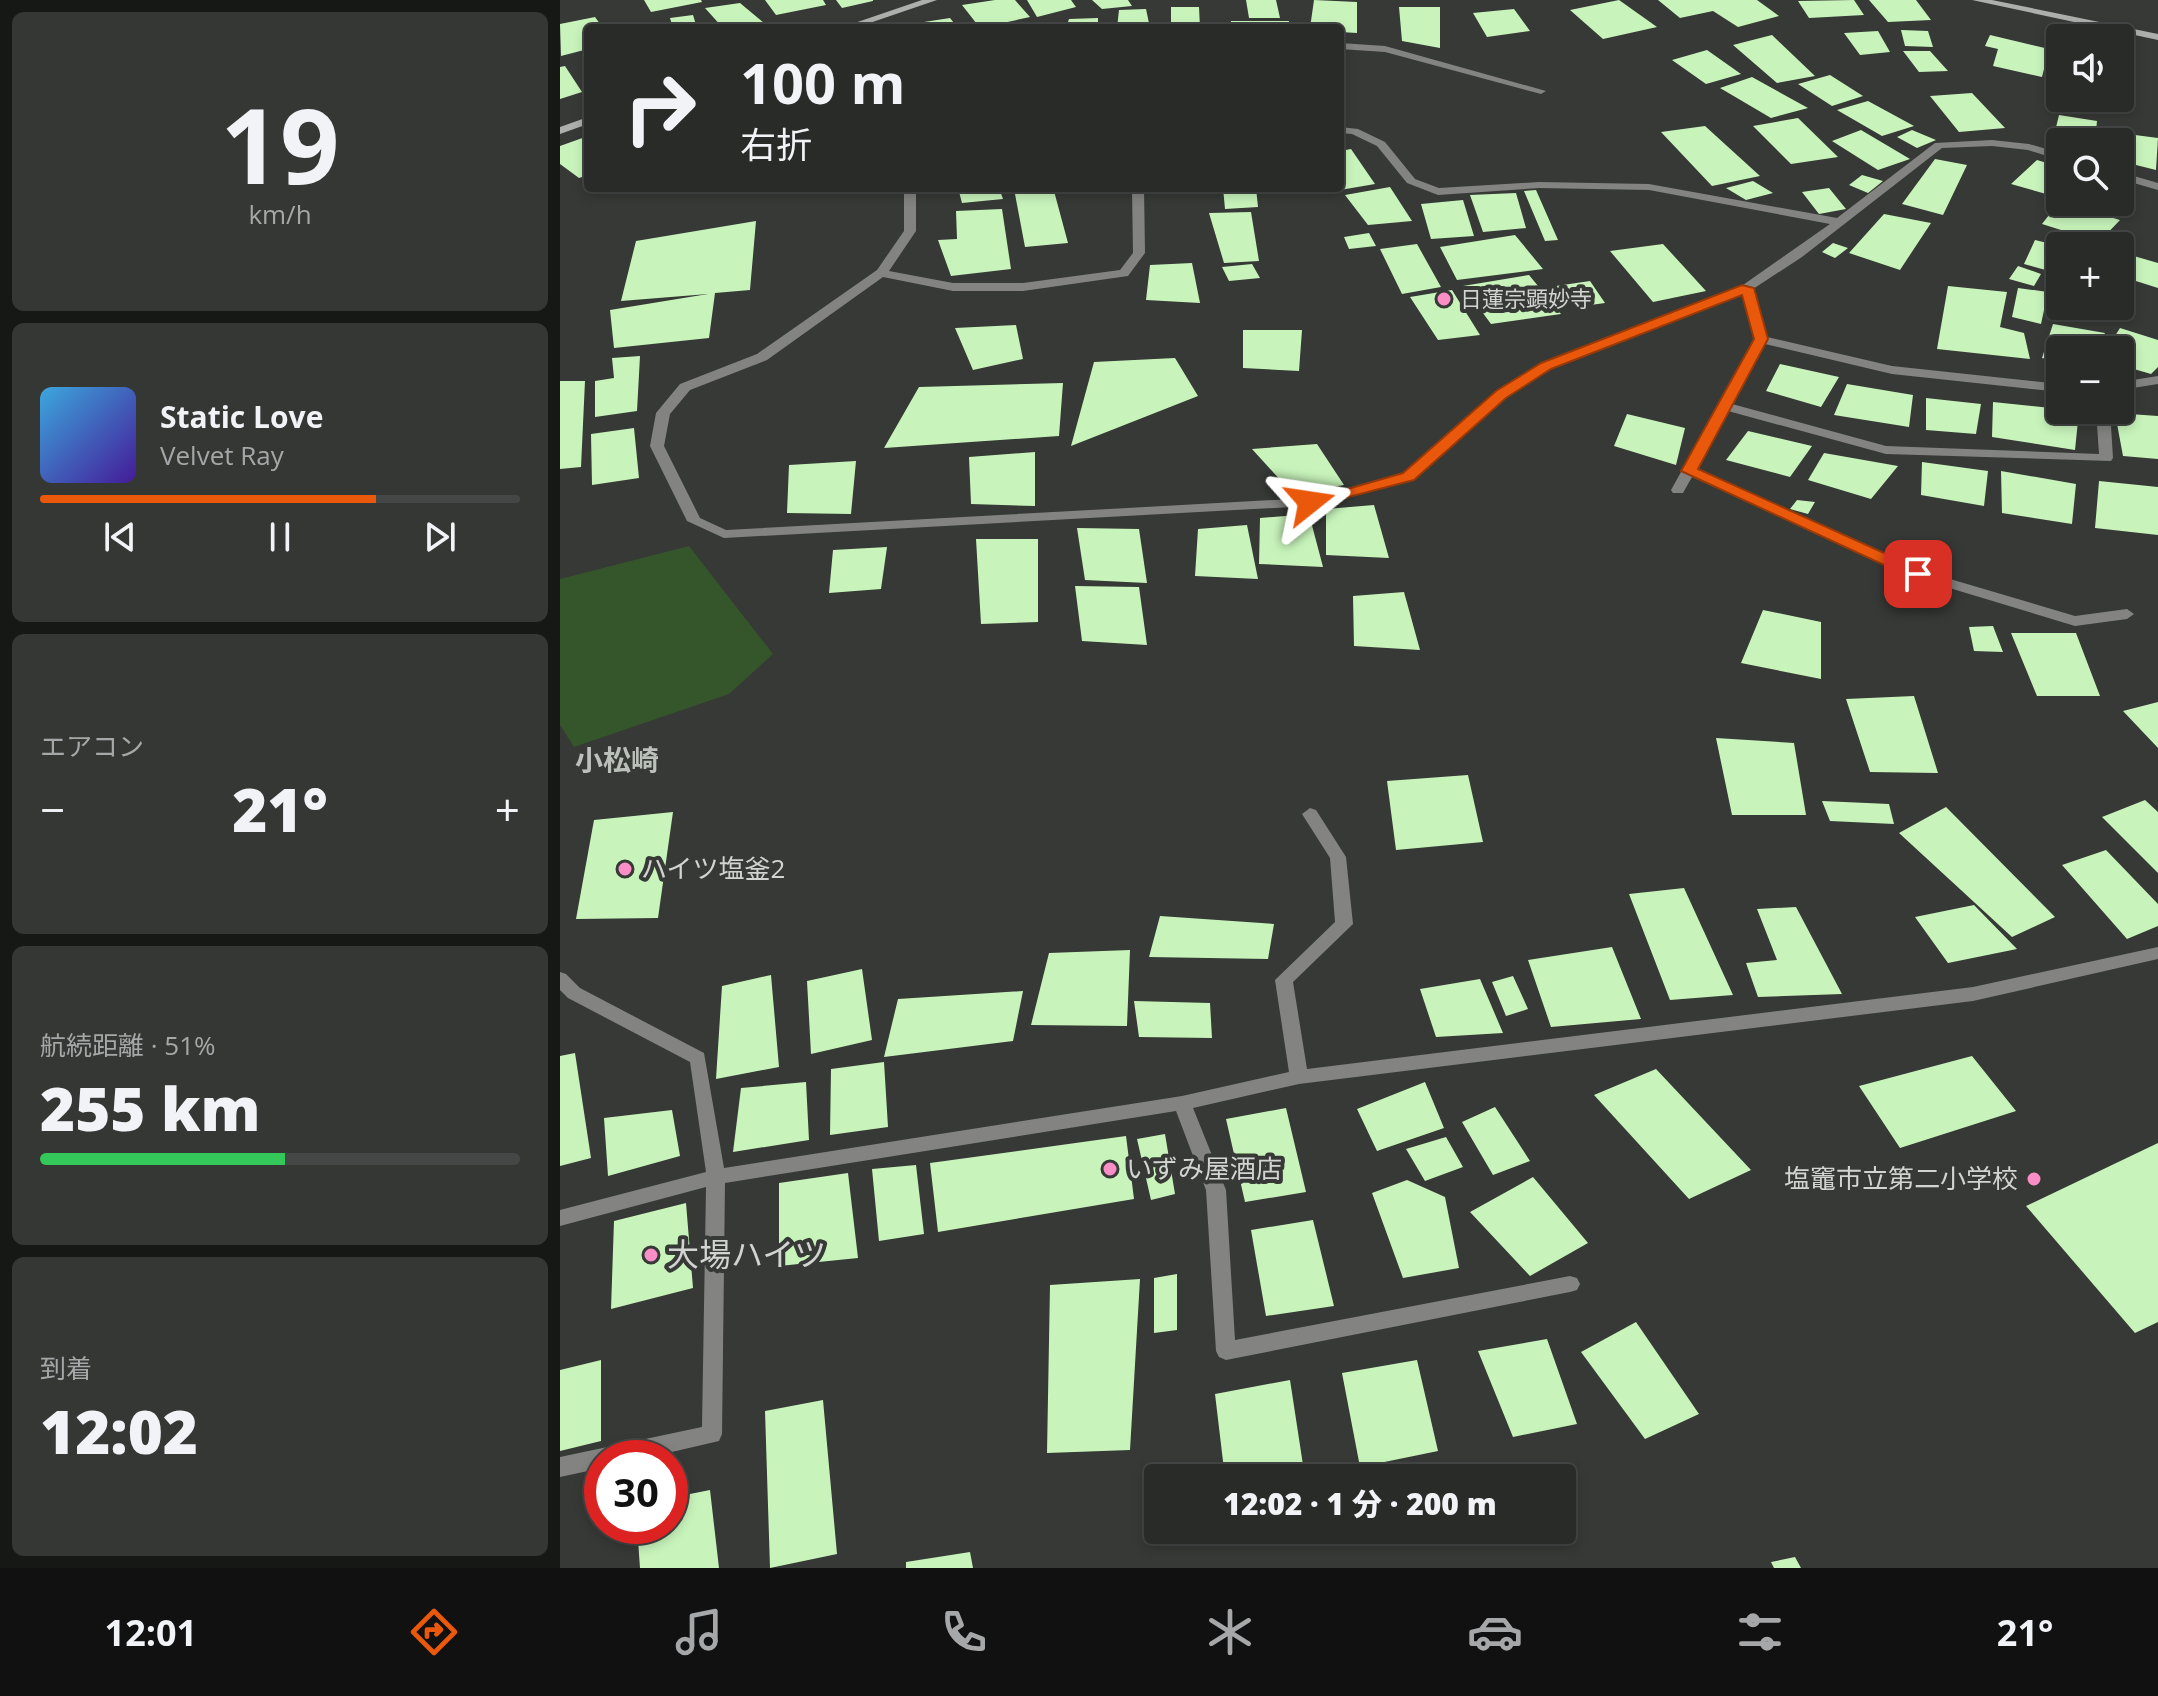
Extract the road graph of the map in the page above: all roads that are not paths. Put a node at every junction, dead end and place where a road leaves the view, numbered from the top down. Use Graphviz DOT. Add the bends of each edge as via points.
graph roads {
  1 [pos="932,0"];
  2 [pos="1977,0"];
  3 [pos="857,24"];
  4 [pos="2158,37"];
  5 [pos="1344,46"];
  6 [pos="1541,91"];
  7 [pos="584,122"];
  8 [pos="1344,130"];
  9 [pos="560,131"];
  10 [pos="2046,152"];
  11 [pos="2134,179"];
  12 [pos="2158,187"];
  13 [pos="910,192"];
  14 [pos="1138,192"];
  15 [pos="1840,222"];
  16 [pos="881,273"];
  17 [pos="1747,288"];
  18 [pos="1761,339"];
  19 [pos="2158,380"];
  20 [pos="2134,384"];
  21 [pos="2046,386"];
  22 [pos="1725,406"];
  23 [pos="2104,424"];
  24 [pos="1689,471"];
  25 [pos="1678,490"];
  26 [pos="2127,614"];
  27 [pos="1310,814"];
  28 [pos="2158,953"];
  29 [pos="560,979"];
  30 [pos="1299,1077"];
  31 [pos="1182,1103"];
  32 [pos="716,1177"];
  33 [pos="560,1218"];
  34 [pos="1570,1284"];
  35 [pos="684,1440"];
  36 [pos="584,1462"];
  37 [pos="560,1467"];
  1 -- 3 [label="street"];
  2 -- 4 [label="street"];
  5 -- 6 [label="street" via="1385,49"];
  7 -- 9 [label="street"];
  8 -- 15 [label="street" via="1381,144 1411,181 1438,192 1539,185 1649,187"];
  10 -- 15 [label="street" via="1992,143 1939,145"];
  11 -- 12 [label="street"];
  13 -- 16 [label="street" via="910,231"];
  14 -- 16 [label="street" via="1139,253 1124,273 1023,287 953,287"];
  15 -- 17 [label="street"];
  16 -- 17 [label="street" via="762,357 685,387 663,413 657,446 694,521 724,534 1310,502 1409,476 1501,394 1546,366"];
  17 -- 18 [label="street"];
  18 -- 21 [label="street" via="1892,370"];
  18 -- 22 [label="street"];
  19 -- 20 [label="street"];
  22 -- 23 [label="street" via="1886,450 2106,458"];
  22 -- 24 [label="street"];
  24 -- 25 [label="street"];
  24 -- 26 [label="street" via="1918,574 2075,621"];
  27 -- 30 [label="street" via="1338,857 1344,924 1284,980"];
  28 -- 30 [label="street" via="1973,994"];
  29 -- 32 [label="street" via="574,993 698,1058"];
  30 -- 31 [label="street"];
  31 -- 32 [label="street"];
  31 -- 34 [label="street" via="1216,1190 1226,1351"];
  32 -- 33 [label="street"];
  32 -- 35 [label="street" via="712,1434"];
  36 -- 37 [label="street"];
}
